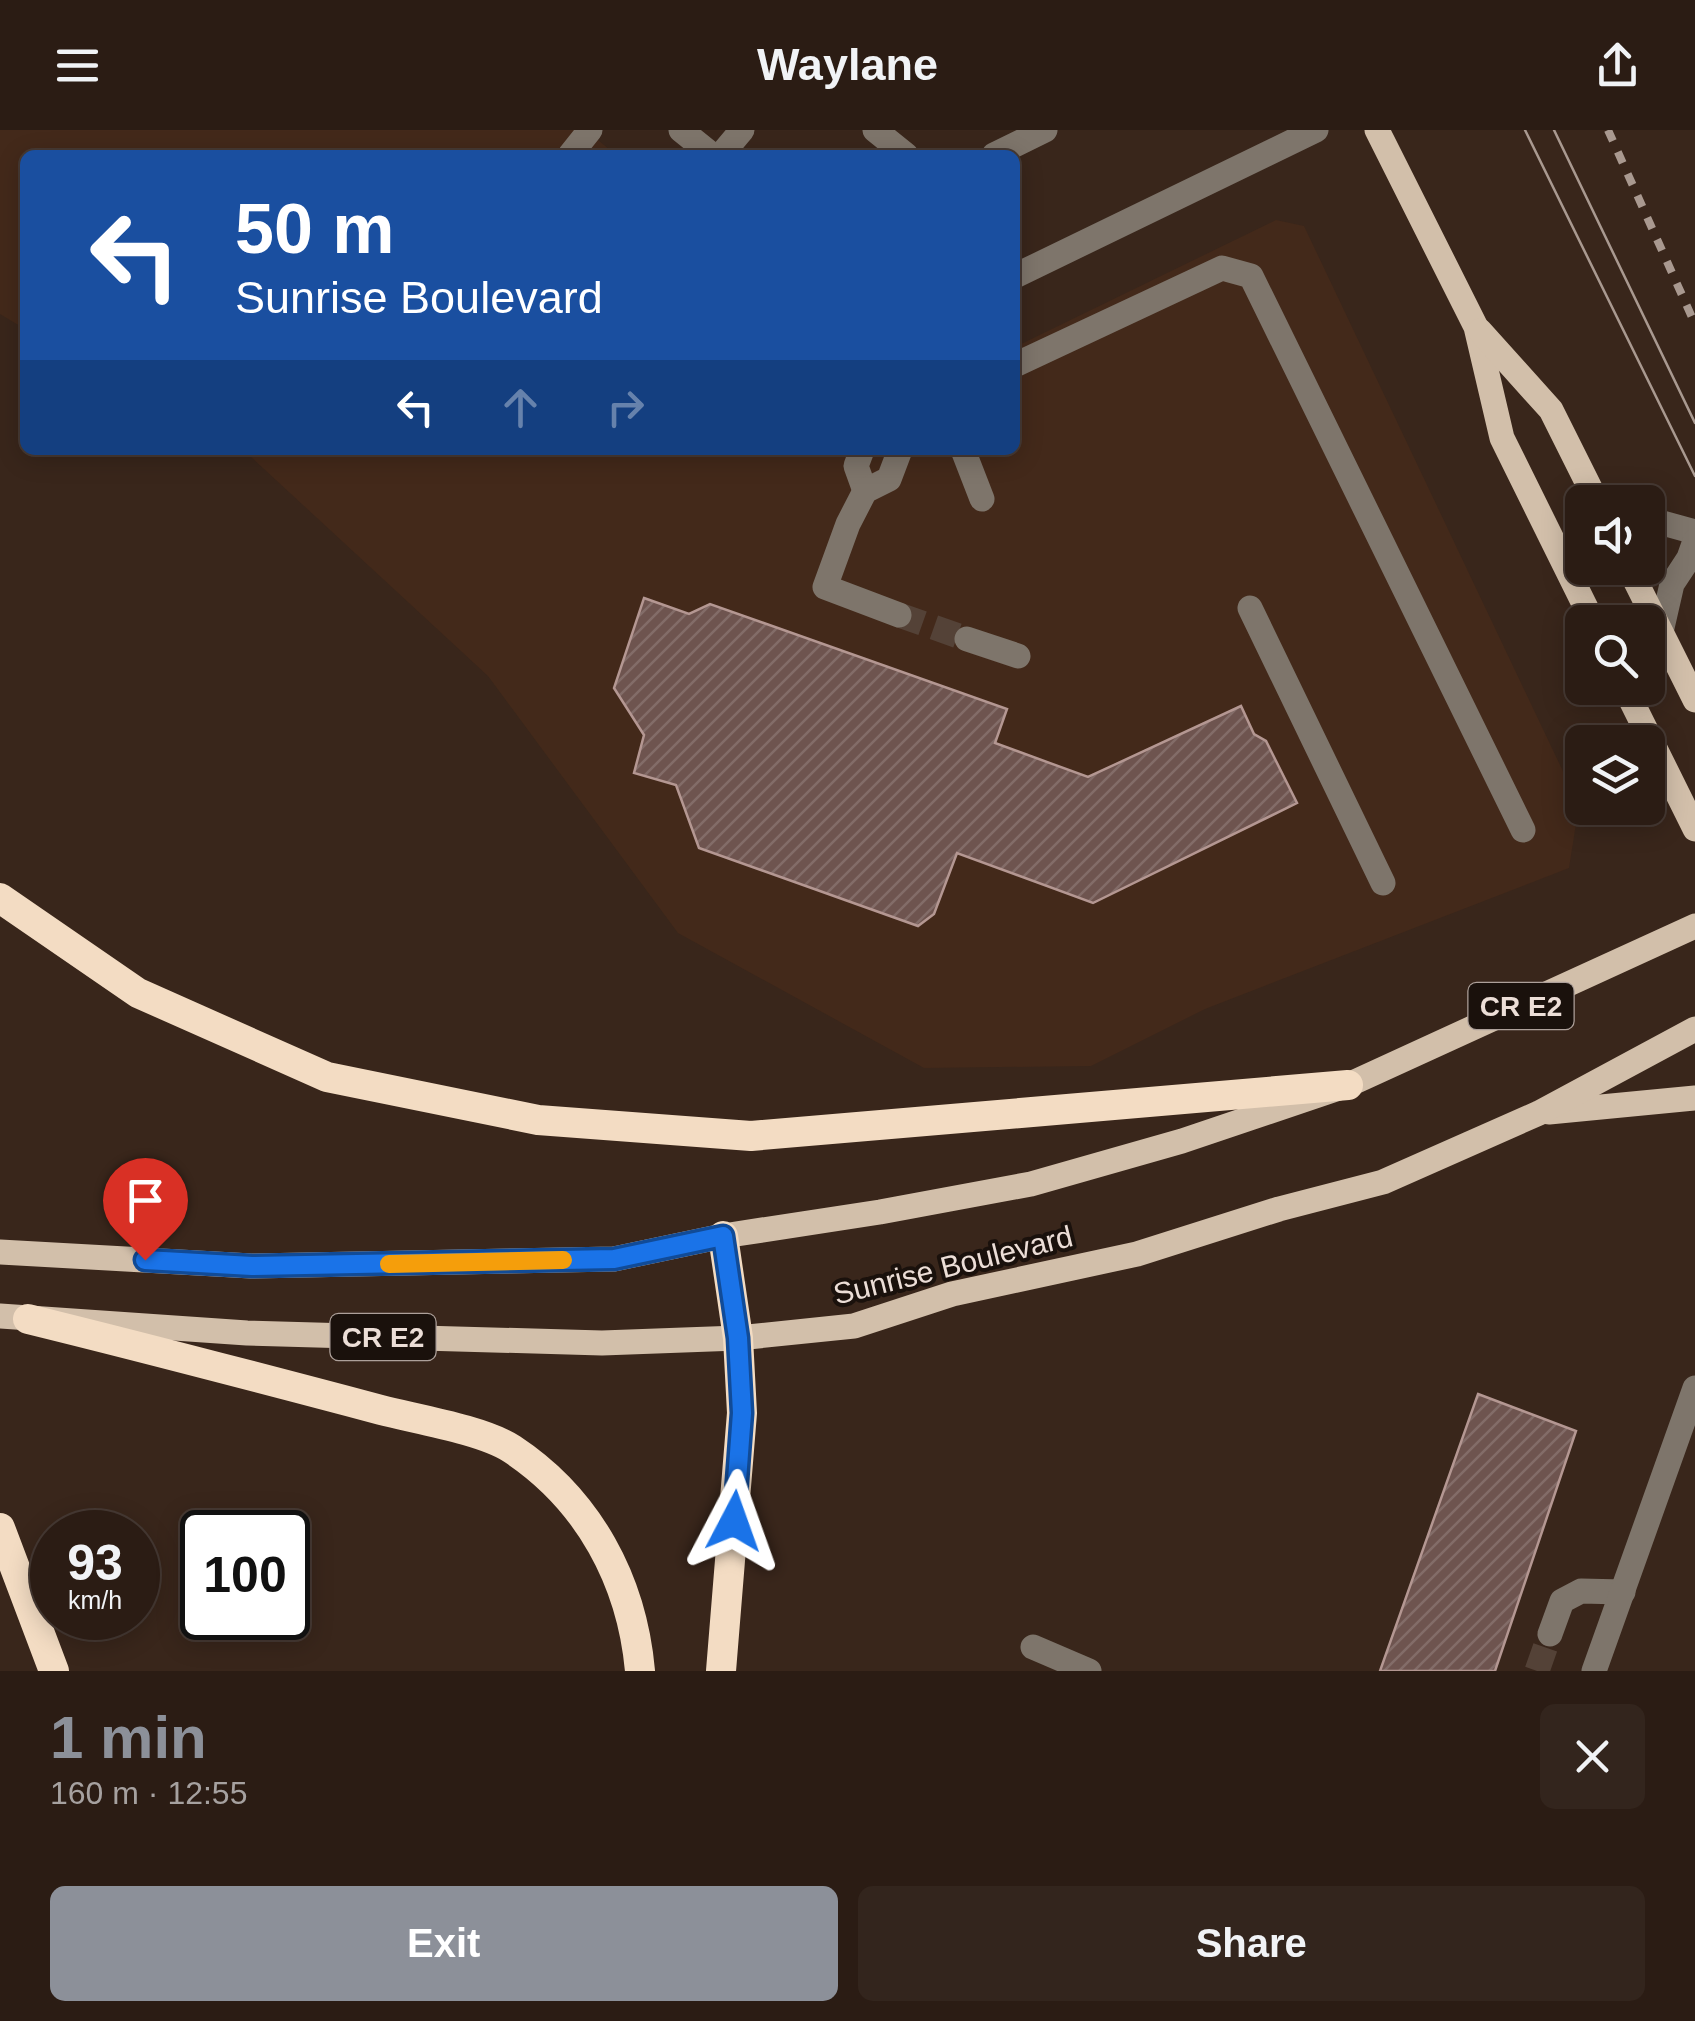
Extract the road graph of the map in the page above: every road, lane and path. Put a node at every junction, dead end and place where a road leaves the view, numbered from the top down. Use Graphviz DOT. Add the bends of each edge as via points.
graph roads {
  1 [pos="590,130"];
  2 [pos="681,130"];
  3 [pos="742,130"];
  4 [pos="875,130"];
  5 [pos="1045,130"];
  6 [pos="1316,130"];
  7 [pos="1377,130"];
  8 [pos="574,150"];
  9 [pos="706,150"];
  10 [pos="725,150"];
  11 [pos="900,150"];
  12 [pos="1004,150"];
  13 [pos="1020,274"];
  14 [pos="1476,327"];
  15 [pos="1020,363"];
  16 [pos="860,455"];
  17 [pos="898,455"];
  18 [pos="965,455"];
  19 [pos="1590,485"];
  20 [pos="865,491"];
  21 [pos="982,500"];
  22 [pos="1665,524"];
  23 [pos="1695,532"];
  24 [pos="1695,541"];
  25 [pos="1585,605"];
  26 [pos="1250,608"];
  27 [pos="900,615"];
  28 [pos="1665,615"];
  29 [pos="968,638"];
  30 [pos="1665,640"];
  31 [pos="1018,656"];
  32 [pos="1695,700"];
  33 [pos="1633,705"];
  34 [pos="1522,830"];
  35 [pos="1695,830"];
  36 [pos="1383,883"];
  37 [pos="0,898"];
  38 [pos="1695,926"];
  39 [pos="1695,1028"];
  40 [pos="1348,1084"];
  41 [pos="1695,1098"];
  42 [pos="1539,1113"];
  43 [pos="723,1236"];
  44 [pos="2,1252"];
  45 [pos="14,1318"];
  46 [pos="738,1338"];
  47 [pos="1695,1388"];
  48 [pos="0,1528"];
  49 [pos="1623,1592"];
  50 [pos="1550,1634"];
  51 [pos="1033,1647"];
  52 [pos="54,1671"];
  53 [pos="640,1671"];
  54 [pos="721,1671"];
  55 [pos="1089,1671"];
  56 [pos="1594,1671"];
  1 -- 8 [label="street"];
  2 -- 9 [label="street"];
  3 -- 10 [label="street"];
  4 -- 11 [label="street"];
  5 -- 12 [label="street"];
  6 -- 13 [label="street"];
  7 -- 14 [label="main road"];
  14 -- 19 [label="main road" via="1552,410"];
  14 -- 25 [label="main road" via="1502,438"];
  15 -- 34 [label="street" via="1222,268 1251,276"];
  16 -- 20 [label="street" via="856,466"];
  17 -- 20 [label="street" via="889,479"];
  18 -- 21 [label="street"];
  20 -- 27 [label="street" via="825,587"];
  22 -- 23 [label="street"];
  24 -- 28 [label="street" via="1672,584"];
  26 -- 36 [label="street"];
  29 -- 31 [label="street"];
  30 -- 32 [label="main road"];
  33 -- 35 [label="main road"];
  37 -- 40 [label="highway" via="138,993 326,1077 538,1120 751,1136"];
  38 -- 40 [label="main road, Sunrise Boulevard / CR E2"];
  39 -- 42 [label="main road, Sunrise Boulevard / CR E2"];
  40 -- 43 [label="main road, Sunrise Boulevard / CR E2" via="1031,1184"];
  41 -- 42 [label="main road"];
  42 -- 46 [label="main road, Sunrise Boulevard / CR E2" via="1383,1182 1136,1254 952,1294 854,1326"];
  43 -- 44 [label="main road, Sunrise Boulevard / CR E2" via="594,1260 252,1266"];
  43 -- 46 [label="highway"];
  45 -- 46 [label="main road, Sunrise Boulevard / CR E2" via="267,1334 602,1343"];
  45 -- 53 [label="highway" via="509,1447 554,1482 611,1560 636,1632"];
  46 -- 54 [label="highway" via="742,1413"];
  47 -- 49 [label="street"];
  48 -- 52 [label="highway"];
  49 -- 50 [label="street" via="1581,1592 1562,1602"];
  49 -- 56 [label="street"];
  51 -- 55 [label="street"];
}
